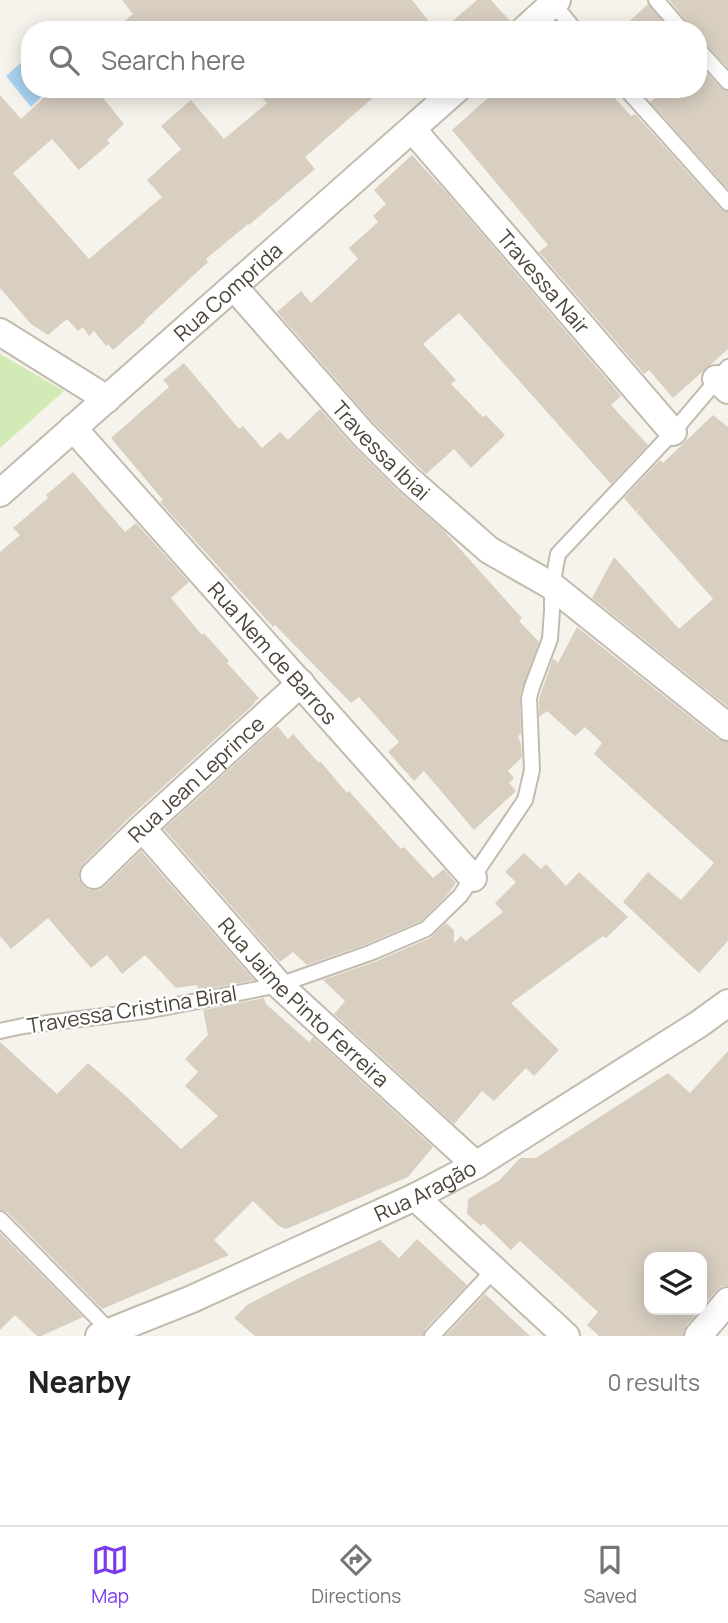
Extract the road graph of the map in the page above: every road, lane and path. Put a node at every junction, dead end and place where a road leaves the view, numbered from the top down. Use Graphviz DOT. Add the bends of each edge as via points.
graph roads {
  1 [pos="656,0"];
  2 [pos="555,2"];
  3 [pos="534,21"];
  4 [pos="569,21"];
  5 [pos="674,21"];
  6 [pos="707,59"];
  7 [pos="728,82"];
  8 [pos="447,98"];
  9 [pos="634,98"];
  10 [pos="413,130"];
  11 [pos="728,203"];
  12 [pos="234,288"];
  13 [pos="0,332"];
  14 [pos="724,379"];
  15 [pos="107,399"];
  16 [pos="74,428"];
  17 [pos="673,432"];
  18 [pos="0,494"];
  19 [pos="552,586"];
  20 [pos="301,683"];
  21 [pos="728,727"];
  22 [pos="142,828"];
  23 [pos="94,875"];
  24 [pos="473,878"];
  25 [pos="279,985"];
  26 [pos="728,1003"];
  27 [pos="0,1031"];
  28 [pos="476,1165"];
  29 [pos="415,1197"];
  30 [pos="0,1219"];
  31 [pos="494,1270"];
  32 [pos="728,1301"];
  33 [pos="105,1334"];
  34 [pos="432,1336"];
  35 [pos="566,1336"];
  36 [pos="698,1336"];
  1 -- 5 [label="lane"];
  2 -- 3 [label="street"];
  2 -- 4 [label="lane"];
  6 -- 7 [label="lane"];
  8 -- 10 [label="street, Rua Comprida"];
  9 -- 11 [label="lane"];
  10 -- 12 [label="street, Rua Comprida"];
  10 -- 17 [label="street, Travessa Nair"];
  12 -- 15 [label="street, Rua Comprida"];
  12 -- 19 [label="street, Travessa Ibiai" via="408,479 489,550"];
  13 -- 15 [label="street"];
  14 -- 17 [label="lane, Travessa Cristina Biral"];
  15 -- 16 [label="street, Rua Comprida"];
  16 -- 18 [label="street, Rua Comprida"];
  16 -- 20 [label="street, Rua Nem de Barros"];
  17 -- 19 [label="lane, Travessa Cristina Biral" via="558,554"];
  19 -- 21 [label="street, Travessa Ibiai"];
  19 -- 24 [label="lane, Travessa Cristina Biral" via="550,639 529,698 532,770 525,800"];
  20 -- 22 [label="street, Rua Jean Leprince"];
  20 -- 24 [label="street, Rua Nem de Barros"];
  22 -- 23 [label="street, Rua Jean Leprince"];
  22 -- 25 [label="street, Rua Jaime Pinto Ferreira"];
  24 -- 25 [label="lane, Travessa Cristina Biral" via="426,929"];
  25 -- 27 [label="lane, Travessa Cristina Biral" via="146,1011"];
  25 -- 28 [label="street, Rua Jaime Pinto Ferreira"];
  26 -- 28 [label="street, Rua Aragão"];
  28 -- 29 [label="street, Rua Aragão"];
  29 -- 31 [label="street"];
  29 -- 33 [label="street, Rua Aragão" via="192,1300"];
  30 -- 33 [label="lane"];
  31 -- 34 [label="lane"];
  31 -- 35 [label="street"];
  32 -- 36 [label="street"];
}
